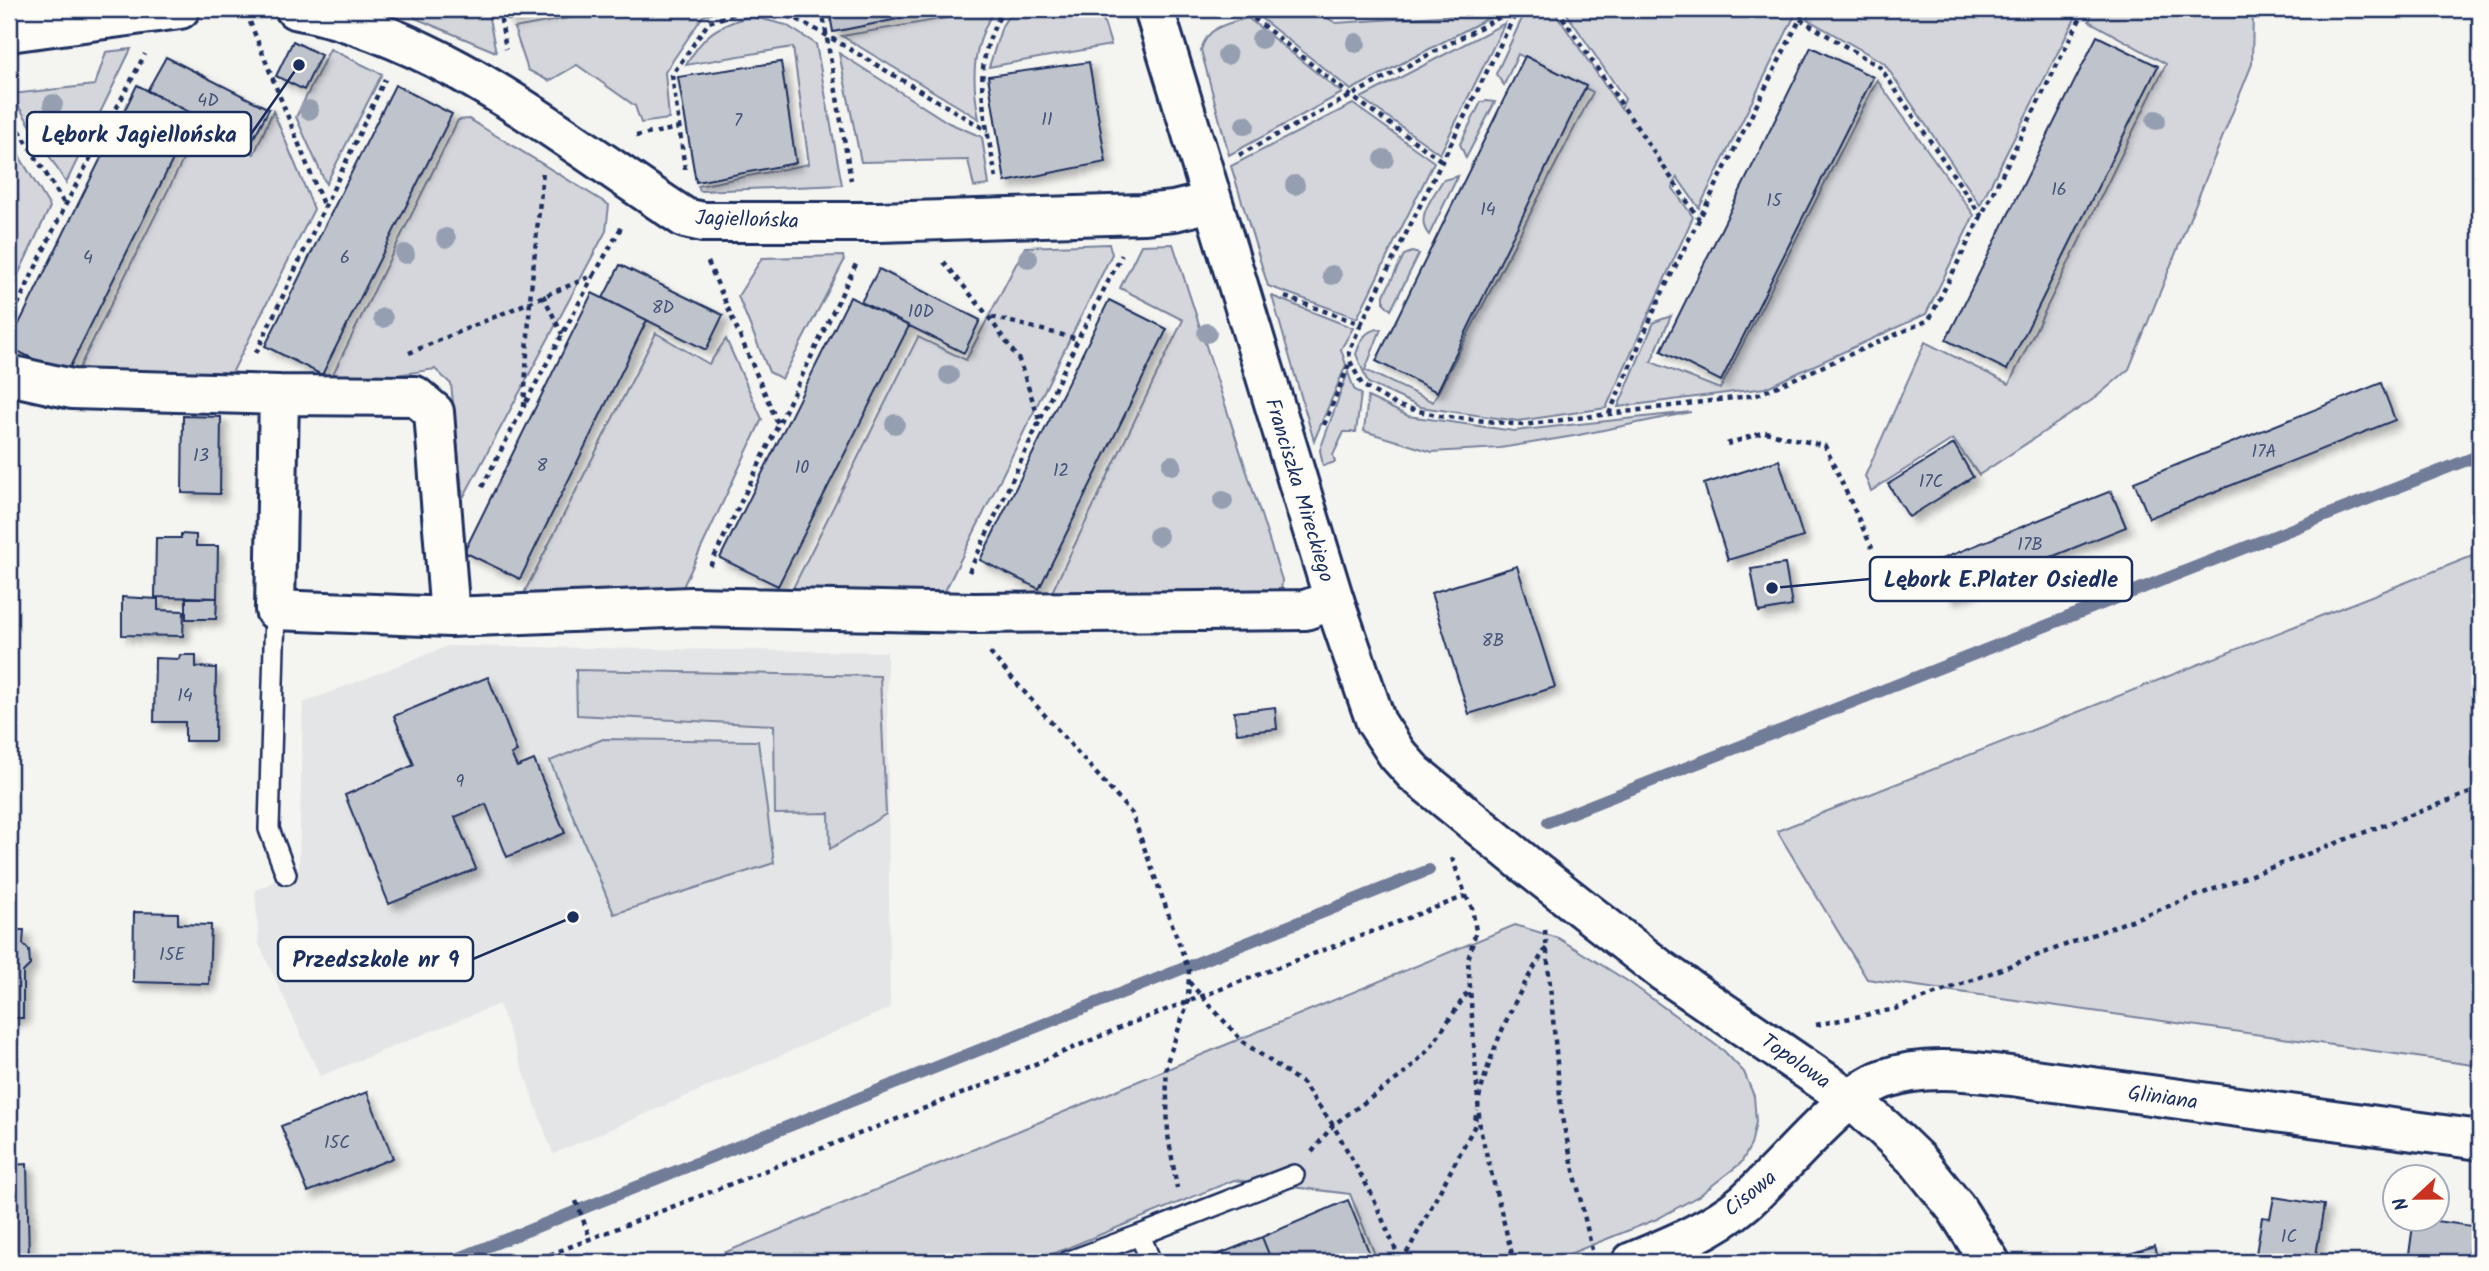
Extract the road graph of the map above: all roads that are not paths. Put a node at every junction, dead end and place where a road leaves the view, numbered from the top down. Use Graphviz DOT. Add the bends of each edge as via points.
graph roads {
  1 [pos="180,9"];
  2 [pos="295,9"];
  3 [pos="1163,11"];
  4 [pos="9,32"];
  5 [pos="1211,202"];
  6 [pos="9,376"];
  7 [pos="279,395"];
  8 [pos="1334,600"];
  9 [pos="275,610"];
  10 [pos="450,617"];
  11 [pos="286,874"];
  12 [pos="1555,907"];
  13 [pos="1850,1099"];
  14 [pos="2480,1140"];
  15 [pos="1294,1175"];
  16 [pos="1140,1236"];
  17 [pos="1067,1262"];
  18 [pos="1151,1262"];
  19 [pos="1632,1262"];
  20 [pos="1990,1262"];
  1 -- 4 [label="street"];
  2 -- 5 [label="street, Jagiellońska" via="412,47 507,98 685,218 703,222 1143,214"];
  3 -- 5 [label="street, Franciszka Mireckiego"];
  5 -- 8 [label="street, Franciszka Mireckiego"];
  6 -- 7 [label="street" via="72,389"];
  7 -- 9 [label="street"];
  7 -- 10 [label="street" via="415,396 434,412"];
  8 -- 10 [label="street" via="1305,610 962,613 690,607"];
  8 -- 12 [label="street, Franciszka Mireckiego" via="1376,722 1397,754"];
  9 -- 10 [label="street"];
  9 -- 11 [label="lane" via="269,829"];
  12 -- 13 [label="street, Topolowa" via="1661,970"];
  13 -- 14 [label="street, Gliniana" via="1885,1078 1958,1070"];
  13 -- 19 [label="street, Cisowa" via="1742,1205"];
  13 -- 20 [label="street, Topolowa" via="1918,1161 1956,1208"];
  15 -- 16 [label="lane"];
  16 -- 17 [label="lane"];
  16 -- 18 [label="lane"];
}
